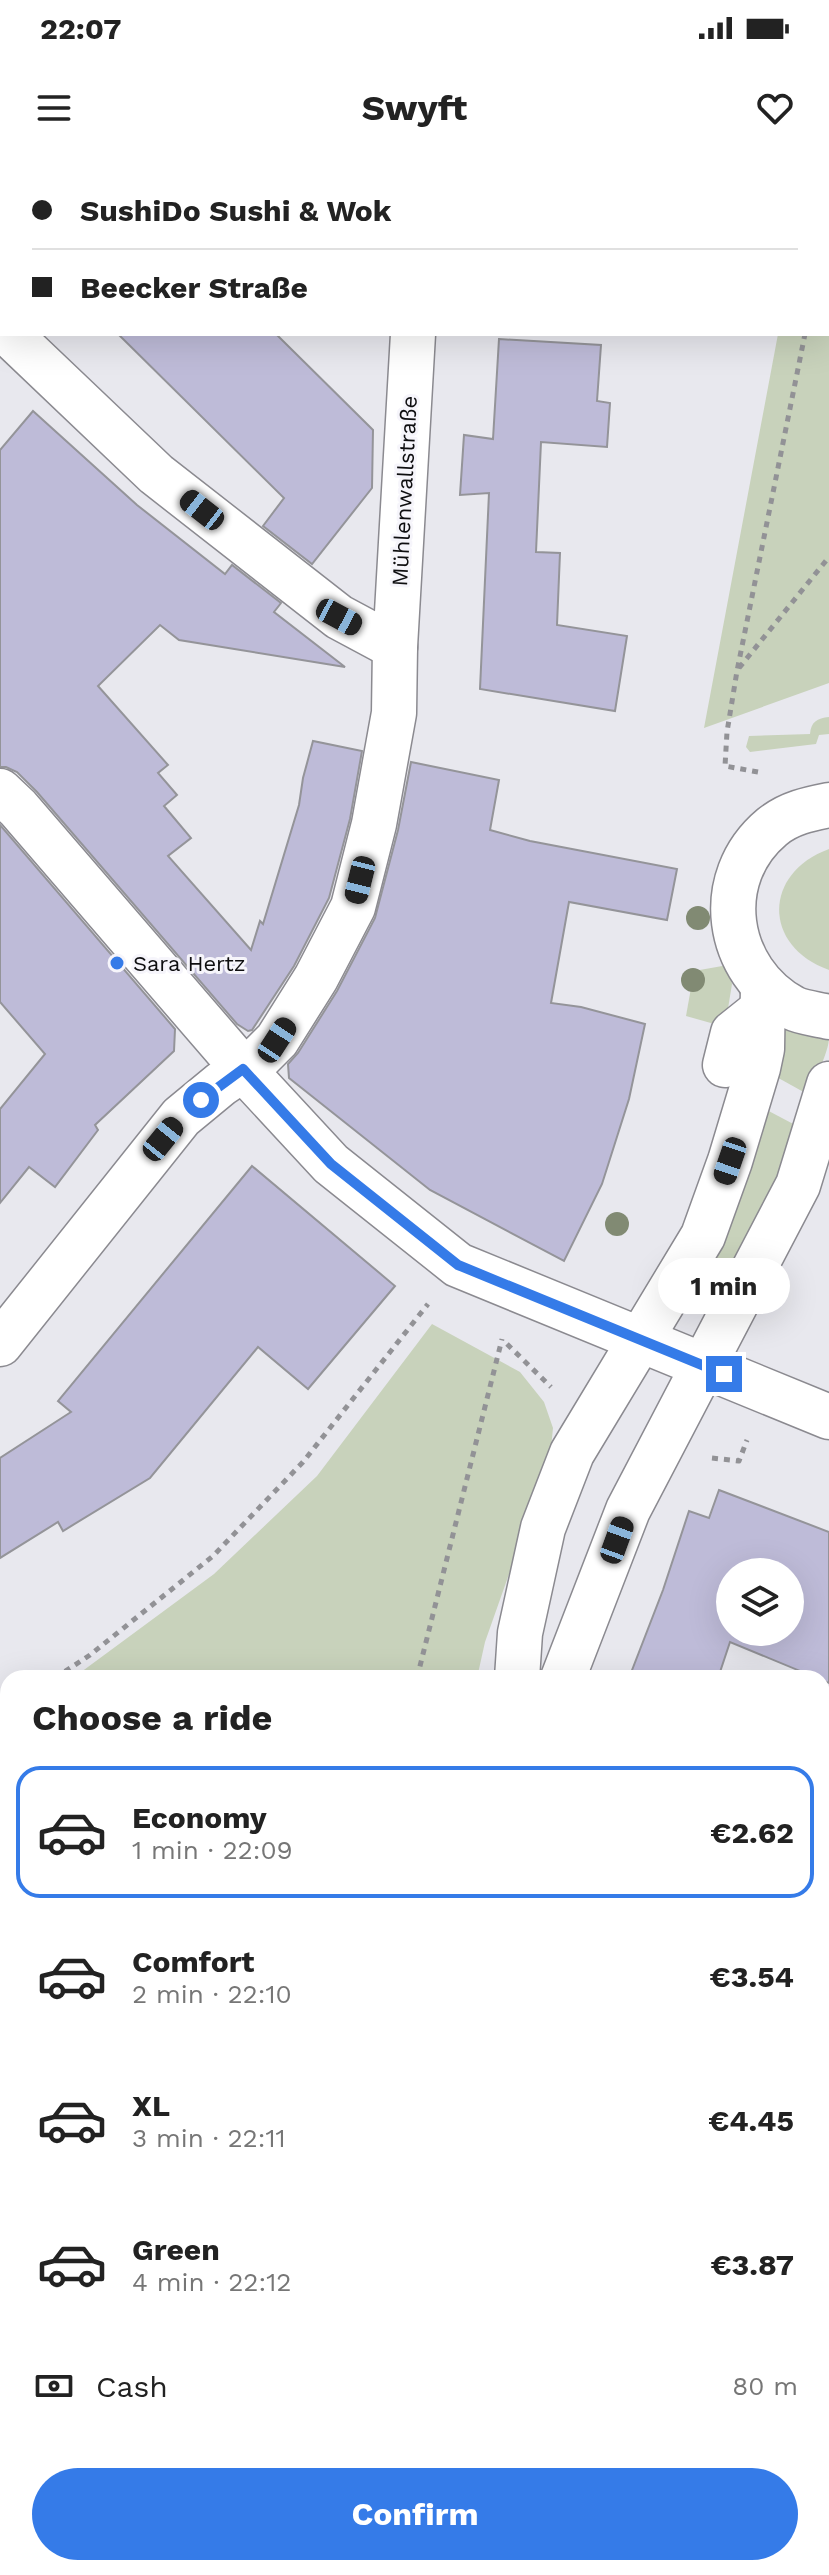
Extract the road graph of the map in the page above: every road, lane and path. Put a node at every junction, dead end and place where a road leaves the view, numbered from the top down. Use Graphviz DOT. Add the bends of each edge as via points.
graph roads {
  1 [pos="11,336"];
  2 [pos="413,336"];
  3 [pos="805,336"];
  4 [pos="829,557"];
  5 [pos="395,647"];
  6 [pos="737,671"];
  7 [pos="759,773"];
  8 [pos="0,791"];
  9 [pos="829,805"];
  10 [pos="763,998"];
  11 [pos="829,1017"];
  12 [pos="725,1065"];
  13 [pos="243,1069"];
  14 [pos="829,1084"];
  15 [pos="458,1265"];
  16 [pos="502,1339"];
  17 [pos="640,1340"];
  18 [pos="0,1344"];
  19 [pos="703,1366"];
  20 [pos="829,1417"];
  21 [pos="67,1670"];
  22 [pos="419,1670"];
  23 [pos="518,1670"];
  24 [pos="566,1670"];
  1 -- 5 [label="street" via="156,474 339,617"];
  2 -- 5 [label="street, Mühlenwallstraße"];
  3 -- 6 [label="path"];
  4 -- 6 [label="path"];
  5 -- 13 [label="street, Mühlenwallstraße" via="394,713 353,907 277,1040"];
  6 -- 7 [label="path" via="725,766"];
  8 -- 13 [label="street"];
  9 -- 10 [label="street" via="802,810 773,827 751,851 736,881 732,919"];
  10 -- 11 [label="street"];
  10 -- 12 [label="street" via="733,1033"];
  10 -- 17 [label="street" via="758,1068 716,1201 703,1236"];
  13 -- 15 [label="street" via="331,1164"];
  13 -- 18 [label="street, Mühlenwallstraße" via="181,1117"];
  14 -- 19 [label="street" via="798,1185"];
  15 -- 17 [label="street"];
  15 -- 21 [label="path" via="303,1462 213,1556"];
  16 -- 22 [label="path"];
  17 -- 19 [label="street"];
  17 -- 23 [label="street" via="572,1453 543,1528 520,1633"];
  19 -- 20 [label="street"];
  19 -- 24 [label="street" via="628,1510"];
}
